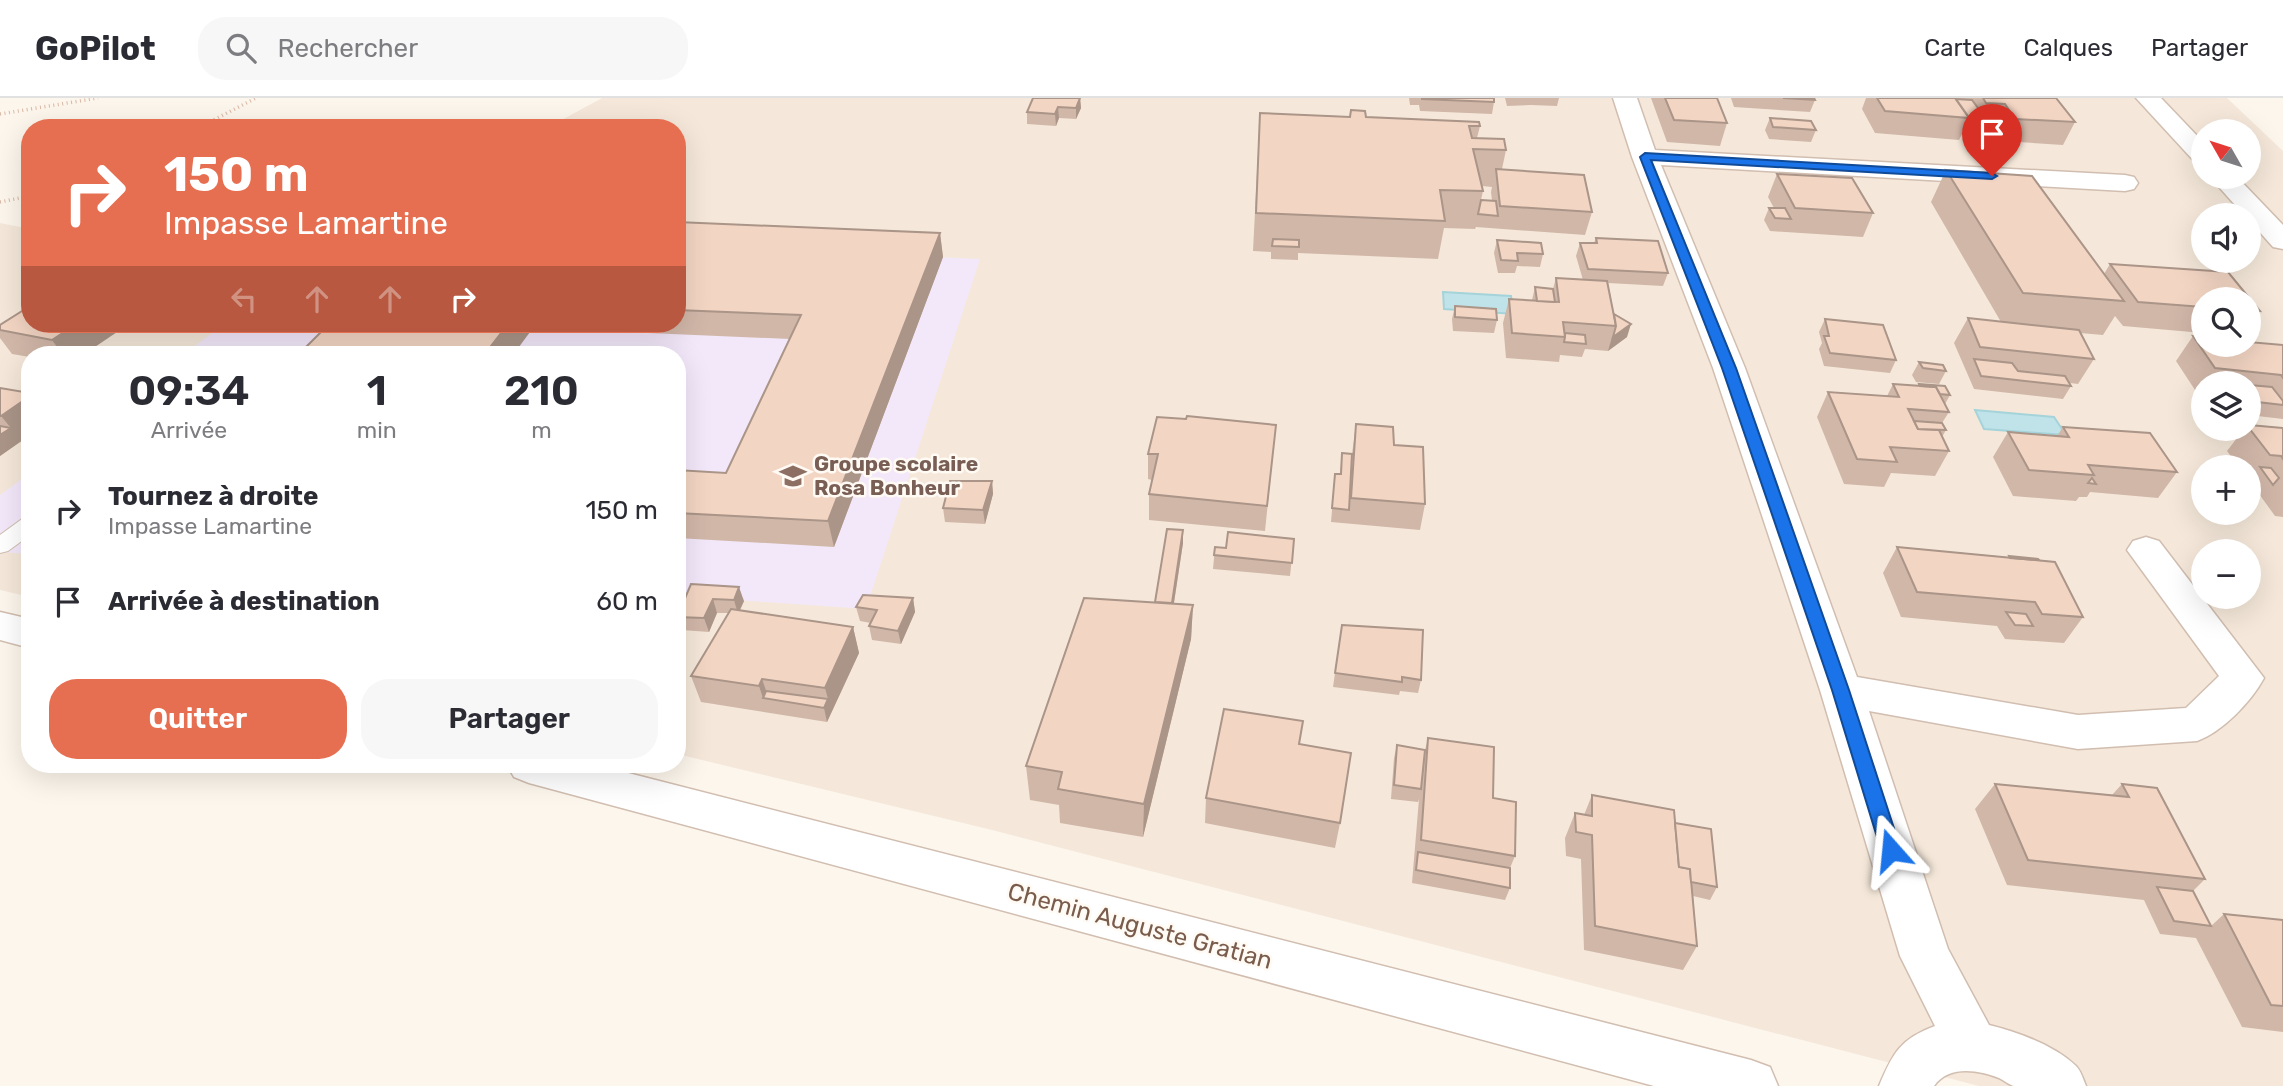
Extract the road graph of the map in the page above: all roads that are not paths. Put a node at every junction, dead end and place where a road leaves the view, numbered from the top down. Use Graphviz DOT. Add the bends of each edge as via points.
graph roads {
  1 [pos="1625,98"];
  2 [pos="2148,98"];
  3 [pos="2191,143"];
  4 [pos="1645,157"];
  5 [pos="2125,183"];
  6 [pos="2234,189"];
  7 [pos="2283,241"];
  8 [pos="21,531"];
  9 [pos="0,547"];
  10 [pos="2146,550"];
  11 [pos="0,626"];
  12 [pos="21,632"];
  13 [pos="1841,690"];
  14 [pos="559,773"];
  15 [pos="1972,1046"];
  16 [pos="1751,1086"];
  17 [pos="1906,1086"];
  18 [pos="2059,1086"];
  1 -- 4 [label="street"];
  2 -- 3 [label="street"];
  4 -- 5 [label="street"];
  4 -- 13 [label="street" via="1729,368"];
  6 -- 7 [label="street"];
  8 -- 9 [label="lane"];
  10 -- 13 [label="street" via="2243,678 2197,724 2078,732"];
  11 -- 12 [label="street"];
  13 -- 15 [label="street" via="1925,956"];
  14 -- 16 [label="street, Chemin Auguste Gratian"];
  15 -- 17 [label="street" via="1947,1047 1925,1056"];
  15 -- 18 [label="street" via="2009,1055"];
}
